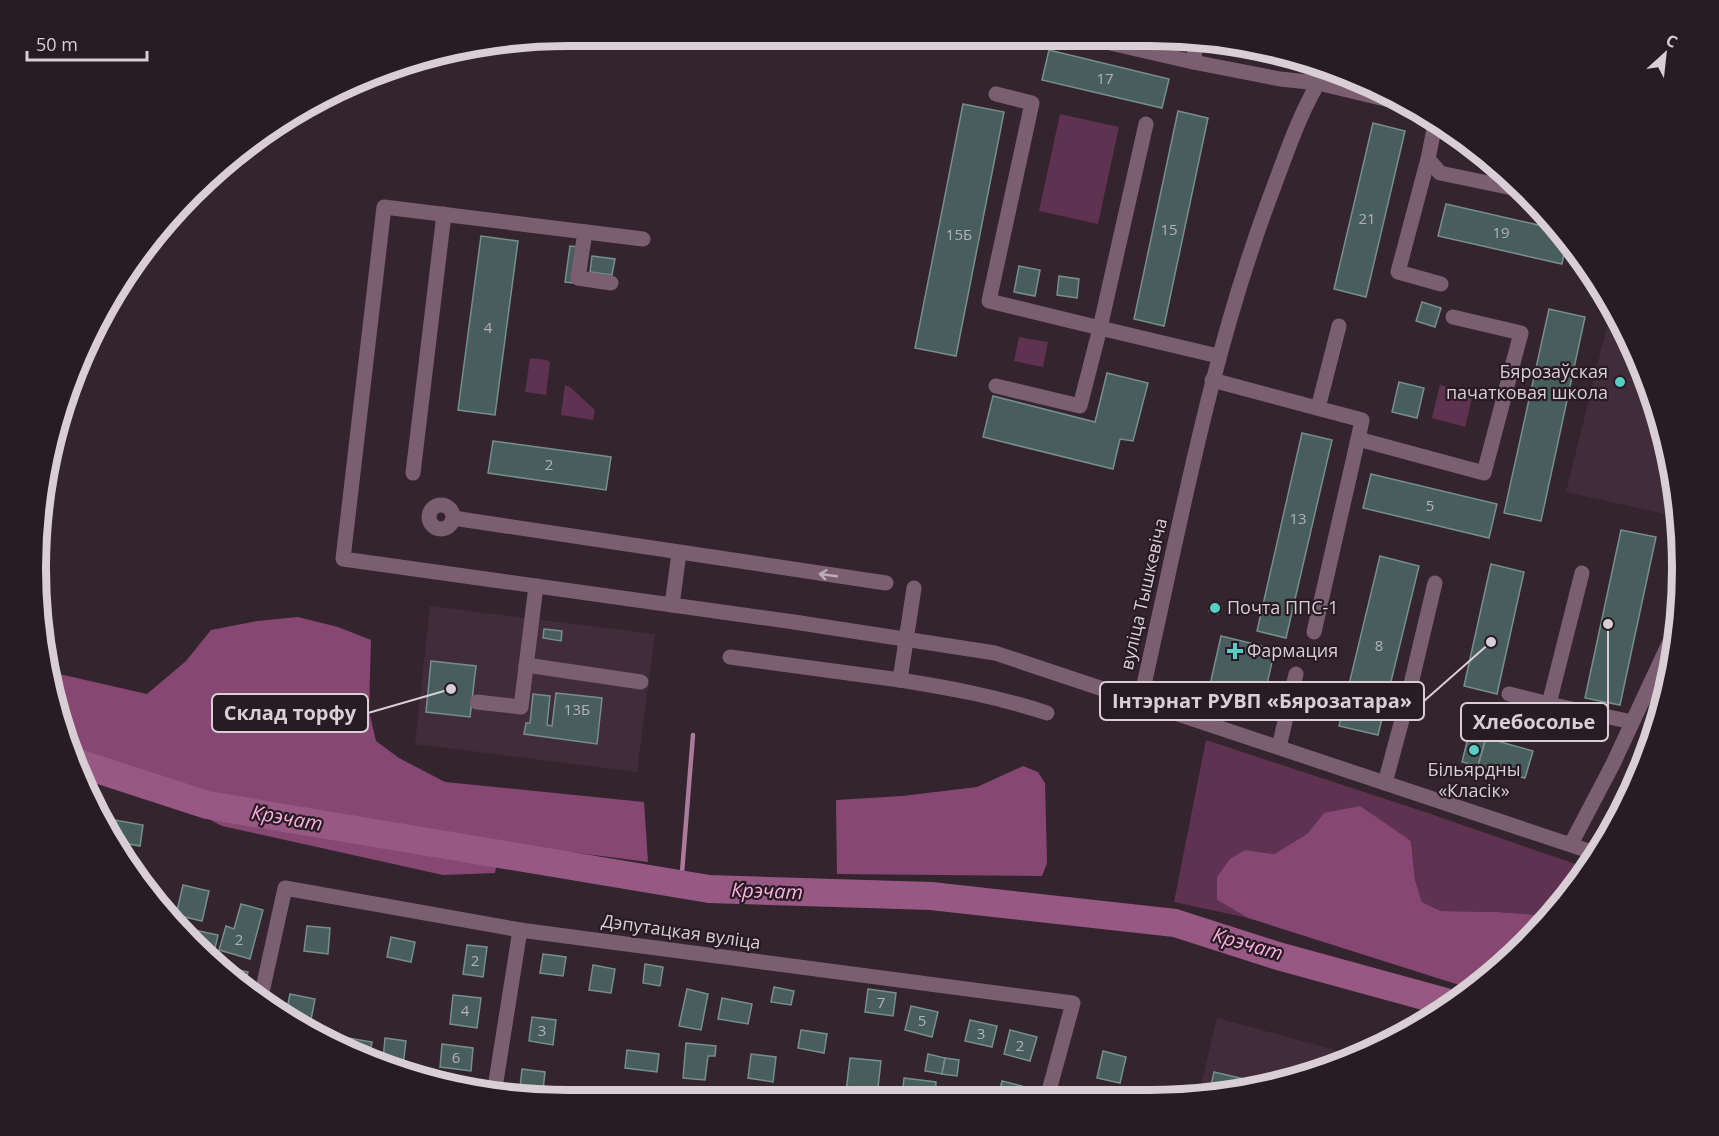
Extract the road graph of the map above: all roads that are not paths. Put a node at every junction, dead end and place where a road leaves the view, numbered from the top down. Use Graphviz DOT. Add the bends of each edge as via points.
graph roads {
  1 [pos="1122,46"];
  2 [pos="1195,49"];
  3 [pos="1193,62"];
  4 [pos="1321,78"];
  5 [pos="1359,90"];
  6 [pos="996,94"];
  7 [pos="1146,124"];
  8 [pos="1434,130"];
  9 [pos="1428,159"];
  10 [pos="1507,187"];
  11 [pos="444,214"];
  12 [pos="585,232"];
  13 [pos="643,239"];
  14 [pos="610,283"];
  15 [pos="1441,284"];
  16 [pos="1453,317"];
  17 [pos="1339,326"];
  18 [pos="1100,328"];
  19 [pos="1218,356"];
  20 [pos="1212,380"];
  21 [pos="996,386"];
  22 [pos="1318,408"];
  23 [pos="1358,439"];
  24 [pos="413,473"];
  25 [pos="453,518"];
  26 [pos="678,553"];
  27 [pos="1582,573"];
  28 [pos="886,583"];
  29 [pos="1435,583"];
  30 [pos="536,586"];
  31 [pos="914,588"];
  32 [pos="672,605"];
  33 [pos="1314,632"];
  34 [pos="906,639"];
  35 [pos="1665,651"];
  36 [pos="729,657"];
  37 [pos="526,665"];
  38 [pos="1296,674"];
  39 [pos="900,680"];
  40 [pos="641,682"];
  41 [pos="1509,694"];
  42 [pos="477,702"];
  43 [pos="1140,702"];
  44 [pos="1549,704"];
  45 [pos="1047,713"];
  46 [pos="1632,722"];
  47 [pos="1279,747"];
  48 [pos="1385,783"];
  49 [pos="1571,844"];
  50 [pos="1589,851"];
  51 [pos="520,930"];
  52 [pos="262,990"];
  53 [pos="496,1084"];
  54 [pos="1049,1090"];
  1 -- 3 [label="street"];
  2 -- 3 [label="street"];
  3 -- 4 [label="street" via="1280,79"];
  4 -- 5 [label="street"];
  4 -- 19 [label="street, вуліца Тышкевіча" via="1296,129 1251,248"];
  6 -- 18 [label="street" via="1032,103 989,301"];
  7 -- 18 [label="street"];
  8 -- 9 [label="street"];
  9 -- 10 [label="street" via="1440,173"];
  9 -- 15 [label="street" via="1398,272"];
  11 -- 12 [label="street"];
  11 -- 24 [label="street"];
  11 -- 30 [label="street" via="384,207 343,559"];
  12 -- 13 [label="street"];
  12 -- 14 [label="street" via="578,278"];
  16 -- 23 [label="street" via="1521,333 1484,473"];
  17 -- 22 [label="street"];
  18 -- 19 [label="street"];
  18 -- 21 [label="street" via="1080,406"];
  19 -- 20 [label="street, вуліца Тышкевіча"];
  20 -- 22 [label="street"];
  20 -- 43 [label="street, вуліца Тышкевіча"];
  22 -- 23 [label="street" via="1362,420"];
  23 -- 33 [label="street"];
  25 -- 26 [label="street"];
  28 -- 26 [label="street, one-way"];
  26 -- 32 [label="street"];
  27 -- 44 [label="street"];
  29 -- 48 [label="street"];
  30 -- 32 [label="street"];
  30 -- 37 [label="street"];
  31 -- 34 [label="street"];
  32 -- 34 [label="street"];
  34 -- 39 [label="street"];
  34 -- 43 [label="street" via="995,653"];
  35 -- 46 [label="street"];
  36 -- 39 [label="street"];
  37 -- 40 [label="street"];
  37 -- 42 [label="street" via="522,707"];
  38 -- 47 [label="street"];
  39 -- 45 [label="street" via="958,689"];
  41 -- 44 [label="street"];
  43 -- 47 [label="street"];
  44 -- 46 [label="street"];
  46 -- 49 [label="street"];
  47 -- 48 [label="street"];
  48 -- 49 [label="street"];
  49 -- 50 [label="street"];
  51 -- 52 [label="street, Дэпутацкая вуліца" via="285,888"];
  51 -- 53 [label="street"];
  51 -- 54 [label="street, Дэпутацкая вуліца" via="1073,1003"];
}
